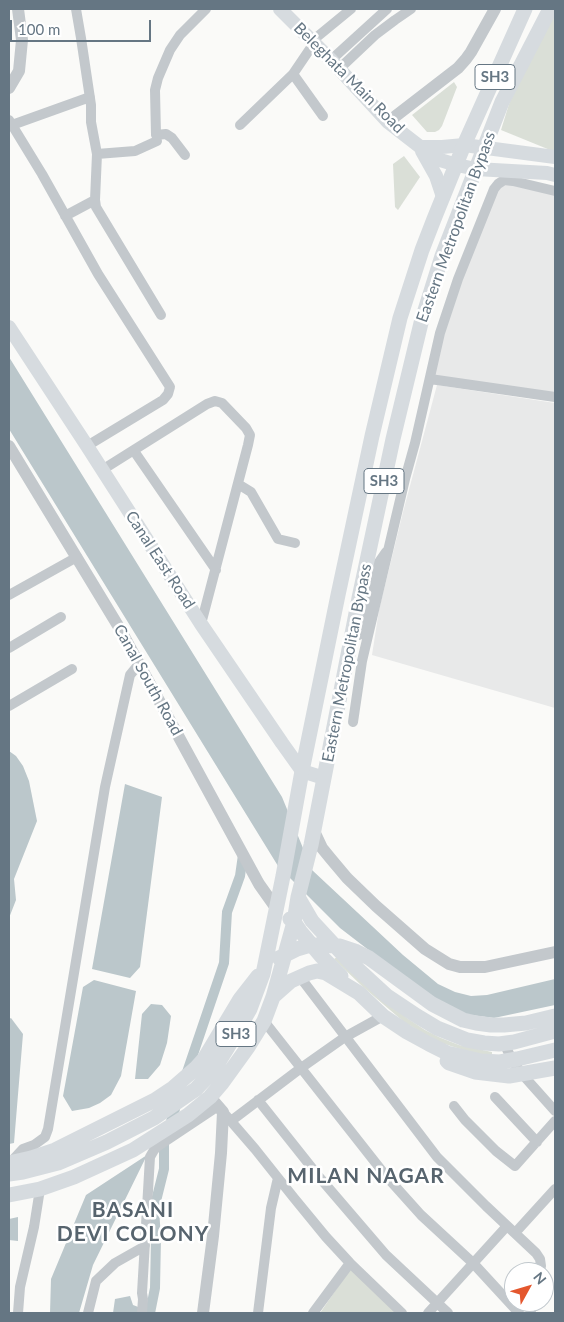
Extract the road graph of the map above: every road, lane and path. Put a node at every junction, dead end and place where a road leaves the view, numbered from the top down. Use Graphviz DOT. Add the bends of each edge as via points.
graph roads {
  1 [pos="18,9"];
  2 [pos="76,9"];
  3 [pos="206,9"];
  4 [pos="280,9"];
  5 [pos="351,9"];
  6 [pos="388,9"];
  7 [pos="412,9"];
  8 [pos="494,9"];
  9 [pos="525,9"];
  10 [pos="550,9"];
  11 [pos="313,42"];
  12 [pos="335,64"];
  13 [pos="292,74"];
  14 [pos="9,88"];
  15 [pos="90,97"];
  16 [pos="323,116"];
  17 [pos="388,122"];
  18 [pos="10,123"];
  19 [pos="240,125"];
  20 [pos="157,141"];
  21 [pos="464,145"];
  22 [pos="419,146"];
  23 [pos="485,147"];
  24 [pos="97,154"];
  25 [pos="185,155"];
  26 [pos="555,156"];
  27 [pos="457,165"];
  28 [pos="476,169"];
  29 [pos="555,175"];
  30 [pos="555,191"];
  31 [pos="443,197"];
  32 [pos="95,200"];
  33 [pos="65,216"];
  34 [pos="161,315"];
  35 [pos="9,327"];
  36 [pos="430,379"];
  37 [pos="555,397"];
  38 [pos="9,446"];
  39 [pos="87,446"];
  40 [pos="134,451"];
  41 [pos="102,470"];
  42 [pos="238,484"];
  43 [pos="295,543"];
  44 [pos="389,547"];
  45 [pos="77,557"];
  46 [pos="216,570"];
  47 [pos="9,595"];
  48 [pos="61,618"];
  49 [pos="201,624"];
  50 [pos="9,648"];
  51 [pos="349,651"];
  52 [pos="139,664"];
  53 [pos="72,669"];
  54 [pos="9,706"];
  55 [pos="353,722"];
  56 [pos="302,771"];
  57 [pos="324,778"];
  58 [pos="313,838"];
  59 [pos="259,884"];
  60 [pos="282,884"];
  61 [pos="299,892"];
  62 [pos="276,908"];
  63 [pos="294,922"];
  64 [pos="555,952"];
  65 [pos="300,977"];
  66 [pos="359,993"];
  67 [pos="273,997"];
  68 [pos="383,1016"];
  69 [pos="555,1016"];
  70 [pos="264,1021"];
  71 [pos="555,1032"];
  72 [pos="346,1037"];
  73 [pos="504,1043"];
  74 [pos="436,1048"];
  75 [pos="555,1050"];
  76 [pos="512,1060"];
  77 [pos="302,1068"];
  78 [pos="555,1068"];
  79 [pos="522,1074"];
  80 [pos="495,1097"];
  81 [pos="258,1100"];
  82 [pos="454,1106"];
  83 [pos="220,1109"];
  84 [pos="555,1111"];
  85 [pos="190,1120"];
  86 [pos="555,1121"];
  87 [pos="537,1142"];
  88 [pos="33,1164"];
  89 [pos="9,1167"];
  90 [pos="278,1178"];
  91 [pos="43,1188"];
  92 [pos="555,1188"];
  93 [pos="9,1195"];
  94 [pos="511,1229"];
  95 [pos="144,1246"];
  96 [pos="540,1262"];
  97 [pos="350,1263"];
  98 [pos="473,1263"];
  99 [pos="437,1303"];
  100 [pos="18,1313"];
  101 [pos="88,1313"];
  102 [pos="142,1313"];
  103 [pos="203,1313"];
  104 [pos="258,1313"];
  105 [pos="313,1313"];
  106 [pos="402,1313"];
  107 [pos="428,1313"];
  108 [pos="448,1313"];
  109 [pos="519,1313"];
  1 -- 14 [label="street" via="22,40 19,71"];
  2 -- 15 [label="street"];
  3 -- 25 [label="street" via="170,50 155,90 156,135 166,134 172,138"];
  4 -- 11 [label="main road, Beleghata Main Road"];
  5 -- 11 [label="street"];
  6 -- 12 [label="street"];
  7 -- 12 [label="street"];
  8 -- 17 [label="street" via="458,68"];
  9 -- 21 [label="main road, Eastern Metropolitan Bypass / SH3"];
  10 -- 23 [label="main road, Eastern Metropolitan Bypass / SH3" via="502,102"];
  11 -- 12 [label="main road, Beleghata Main Road"];
  11 -- 13 [label="street"];
  12 -- 17 [label="main road, Beleghata Main Road"];
  13 -- 16 [label="street"];
  13 -- 19 [label="street"];
  15 -- 18 [label="street"];
  15 -- 24 [label="street"];
  17 -- 22 [label="main road, Beleghata Main Road"];
  18 -- 33 [label="street"];
  20 -- 24 [label="street" via="135,151"];
  21 -- 22 [label="main road"];
  21 -- 23 [label="main road"];
  21 -- 27 [label="main road, Eastern Metropolitan Bypass / SH3"];
  22 -- 27 [label="main road, Beleghata Main Road" via="440,160"];
  22 -- 31 [label="main road" via="436,176"];
  23 -- 26 [label="main road"];
  23 -- 28 [label="main road, Eastern Metropolitan Bypass / SH3"];
  24 -- 32 [label="street"];
  27 -- 28 [label="main road, Beleghata Main Road"];
  27 -- 31 [label="main road, Eastern Metropolitan Bypass / SH3"];
  28 -- 29 [label="main road, Beleghata Main Road"];
  28 -- 51 [label="main road, Eastern Metropolitan Bypass / SH3" via="442,256 421,323"];
  30 -- 36 [label="street" via="504,180 494,189 458,279 440,333"];
  31 -- 56 [label="main road, Eastern Metropolitan Bypass / SH3" via="422,250 398,327"];
  32 -- 33 [label="street"];
  32 -- 34 [label="street" via="96,207"];
  33 -- 39 [label="street" via="170,387 163,400"];
  35 -- 39 [label="main road, Canal East Road"];
  36 -- 37 [label="street"];
  36 -- 44 [label="street"];
  38 -- 45 [label="street, Canal South Road"];
  39 -- 41 [label="main road, Canal East Road"];
  40 -- 41 [label="street"];
  40 -- 42 [label="street" via="207,404 222,403 250,435"];
  40 -- 46 [label="street"];
  41 -- 49 [label="main road, Canal East Road"];
  42 -- 43 [label="street" via="251,492 278,539"];
  42 -- 46 [label="street"];
  44 -- 51 [label="street" via="377,565 356,645"];
  44 -- 55 [label="street" via="362,661"];
  45 -- 47 [label="street"];
  45 -- 52 [label="street, Canal South Road"];
  46 -- 49 [label="street"];
  48 -- 50 [label="street"];
  49 -- 56 [label="main road, Canal East Road"];
  51 -- 57 [label="main road, Eastern Metropolitan Bypass / SH3"];
  52 -- 59 [label="street, Canal South Road"];
  52 -- 89 [label="street" via="130,675 105,787 48,1129 45,1137 23,1149"];
  53 -- 54 [label="street"];
  56 -- 57 [label="main road"];
  56 -- 60 [label="main road, Eastern Metropolitan Bypass / SH3"];
  57 -- 58 [label="main road, Eastern Metropolitan Bypass / SH3"];
  58 -- 61 [label="main road, Eastern Metropolitan Bypass / SH3"];
  58 -- 64 [label="street" via="376,906 425,949 450,964 485,967"];
  59 -- 60 [label="street"];
  59 -- 62 [label="street, Canal South Road"];
  60 -- 61 [label="main road"];
  60 -- 62 [label="main road, Eastern Metropolitan Bypass / SH3"];
  61 -- 63 [label="main road, Eastern Metropolitan Bypass / SH3"];
  61 -- 73 [label="main road" via="312,921 333,945 402,1006 454,1036 484,1043"];
  62 -- 63 [label="main road"];
  62 -- 88 [label="main road, Eastern Metropolitan Bypass / SH3" via="263,974 253,1000 213,1071 202,1083 154,1118 84,1153 58,1163"];
  63 -- 66 [label="main road" via="320,956"];
  63 -- 67 [label="main road, Eastern Metropolitan Bypass / SH3"];
  65 -- 66 [label="main road" via="317,971 326,973"];
  65 -- 67 [label="main road"];
  65 -- 72 [label="street"];
  66 -- 68 [label="main road"];
  67 -- 70 [label="main road, Eastern Metropolitan Bypass / SH3"];
  68 -- 72 [label="street"];
  68 -- 74 [label="main road"];
  69 -- 88 [label="main road" via="504,1025 476,1023 432,1004 383,967 355,951 340,946 302,948 278,958 259,975 240,999 204,1059 180,1083"];
  70 -- 77 [label="street"];
  70 -- 83 [label="main road, Eastern Metropolitan Bypass / SH3" via="234,1068"];
  71 -- 73 [label="main road"];
  72 -- 77 [label="street"];
  72 -- 94 [label="street" via="438,1157"];
  73 -- 76 [label="street"];
  74 -- 76 [label="main road" via="481,1061"];
  74 -- 79 [label="main road" via="449,1063 475,1072 509,1076"];
  75 -- 76 [label="main road"];
  76 -- 79 [label="street"];
  77 -- 81 [label="street"];
  77 -- 98 [label="street" via="386,1176"];
  78 -- 79 [label="main road"];
  79 -- 84 [label="street"];
  80 -- 87 [label="street"];
  81 -- 83 [label="street"];
  81 -- 99 [label="street" via="386,1255"];
  82 -- 87 [label="street" via="514,1166"];
  83 -- 85 [label="main road, Eastern Metropolitan Bypass / SH3"];
  83 -- 90 [label="street"];
  83 -- 103 [label="street" via="221,1153"];
  85 -- 91 [label="main road, Eastern Metropolitan Bypass / SH3" via="133,1150"];
  85 -- 95 [label="street" via="158,1146 150,1157"];
  86 -- 87 [label="street"];
  88 -- 89 [label="main road, Eastern Metropolitan Bypass"];
  90 -- 97 [label="street"];
  90 -- 104 [label="street" via="271,1208"];
  91 -- 93 [label="main road, Eastern Metropolitan Bypass / SH3"];
  91 -- 100 [label="street" via="20,1286"];
  92 -- 94 [label="street"];
  94 -- 96 [label="street" via="536,1253"];
  94 -- 98 [label="street"];
  95 -- 101 [label="street" via="110,1266 96,1281"];
  95 -- 102 [label="street"];
  97 -- 105 [label="street"];
  97 -- 106 [label="street"];
  98 -- 99 [label="street"];
  98 -- 109 [label="street"];
  99 -- 107 [label="street"];
  99 -- 108 [label="street"];
}
